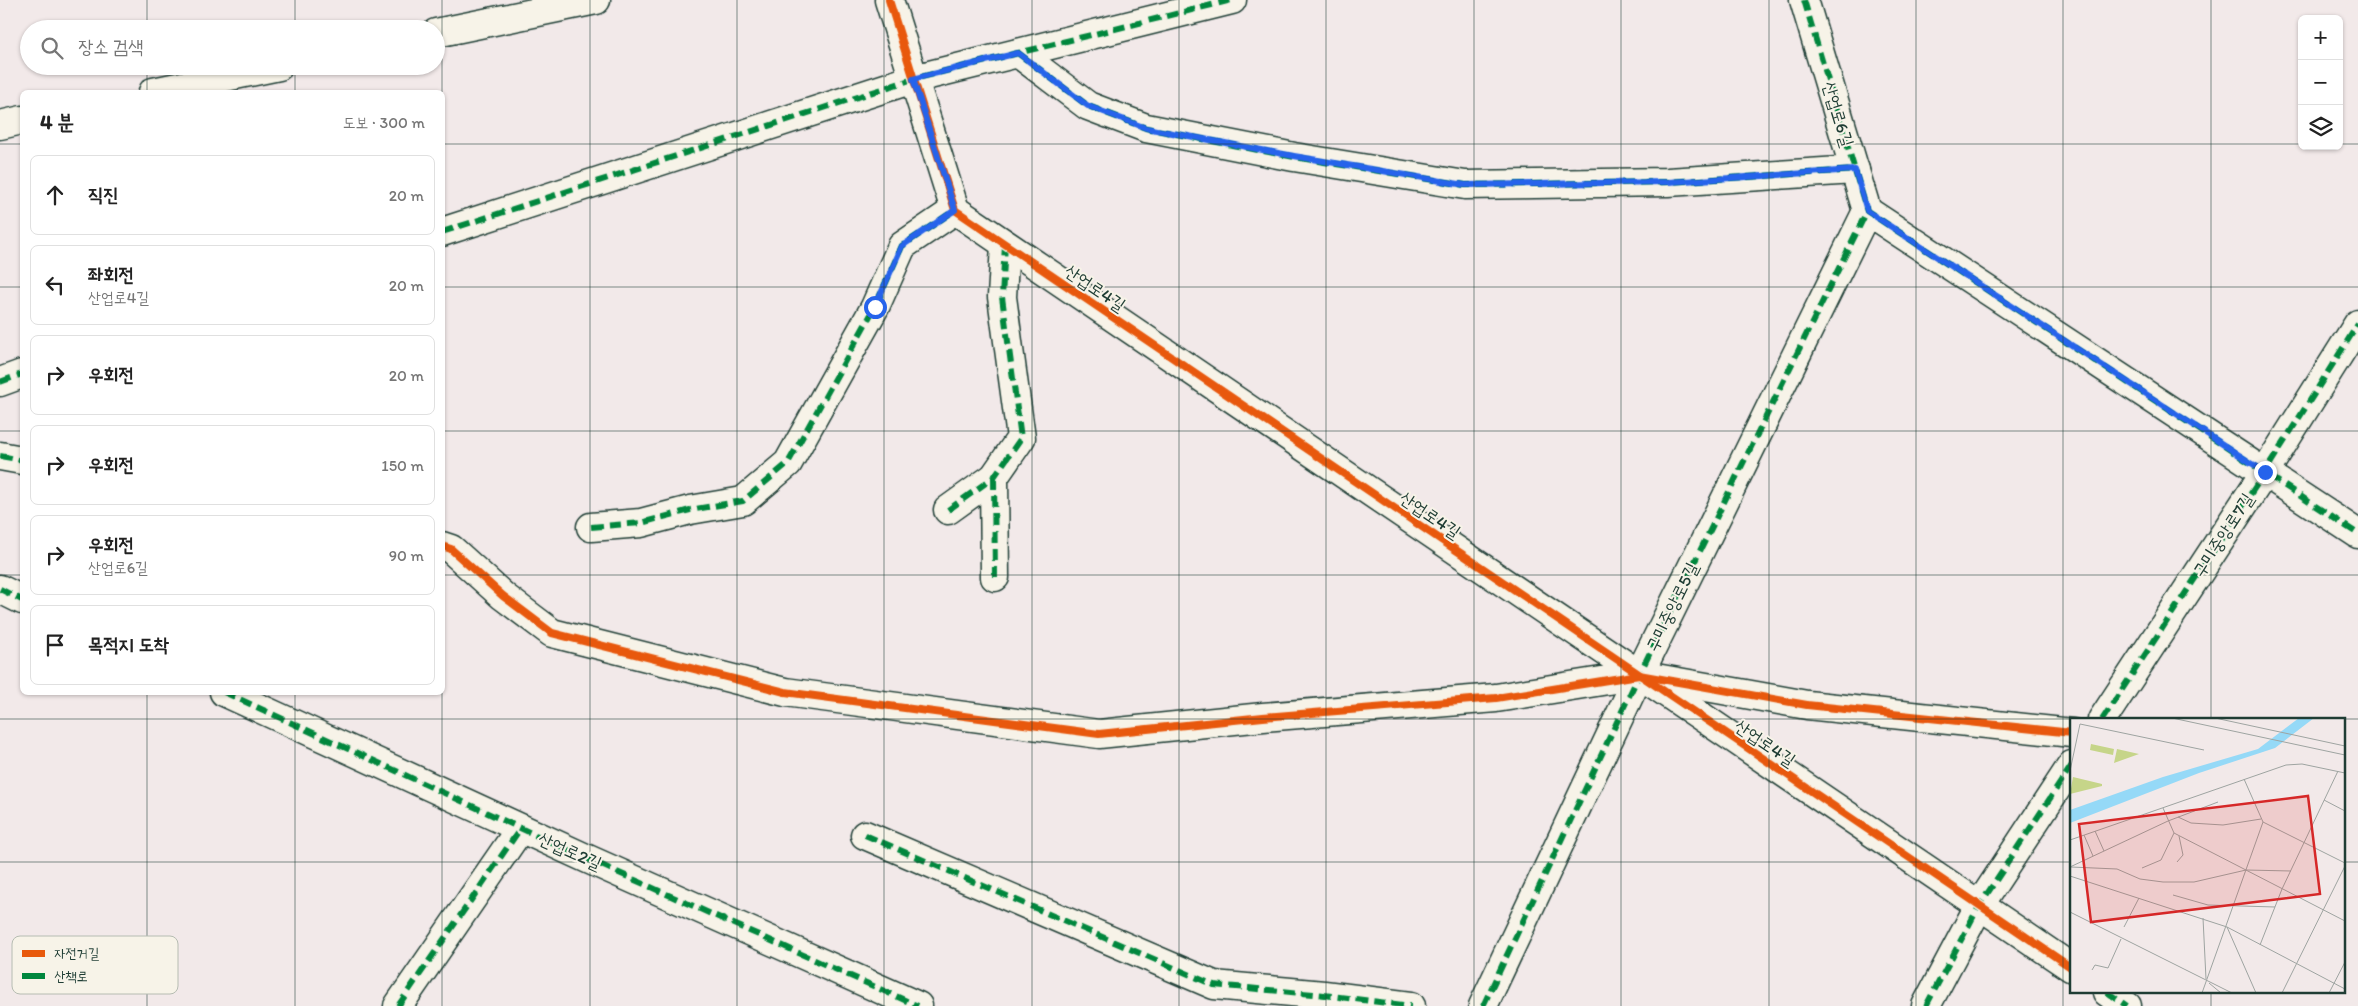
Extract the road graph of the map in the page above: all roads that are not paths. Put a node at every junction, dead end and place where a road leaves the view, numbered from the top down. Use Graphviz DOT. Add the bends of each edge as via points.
graph roads {
  1 [pos="596,0"];
  2 [pos="889,0"];
  3 [pos="1232,0"];
  4 [pos="1804,0"];
  5 [pos="445,31"];
  6 [pos="1018,53"];
  7 [pos="237,75"];
  8 [pos="913,79"];
  9 [pos="167,90"];
  10 [pos="20,120"];
  11 [pos="0,125"];
  12 [pos="1855,170"];
  13 [pos="955,210"];
  14 [pos="1867,211"];
  15 [pos="445,231"];
  16 [pos="1005,245"];
  17 [pos="2358,324"];
  18 [pos="20,375"];
  19 [pos="0,382"];
  20 [pos="0,456"];
  21 [pos="20,460"];
  22 [pos="2265,472"];
  23 [pos="994,478"];
  24 [pos="948,510"];
  25 [pos="591,527"];
  26 [pos="2358,534"];
  27 [pos="445,547"];
  28 [pos="995,577"];
  29 [pos="0,589"];
  30 [pos="20,599"];
  31 [pos="1639,675"];
  32 [pos="230,695"];
  33 [pos="2103,718"];
  34 [pos="2070,733"];
  35 [pos="2070,768"];
  36 [pos="520,829"];
  37 [pos="865,835"];
  38 [pos="1979,906"];
  39 [pos="2070,967"];
  40 [pos="2110,994"];
  41 [pos="398,1006"];
  42 [pos="918,1006"];
  43 [pos="1411,1006"];
  44 [pos="1483,1006"];
  45 [pos="1926,1006"];
  46 [pos="2127,1006"];
  1 -- 5 [label="street"];
  2 -- 8 [label="street"];
  3 -- 6 [label="street"];
  4 -- 12 [label="street, 산업로6길"];
  6 -- 8 [label="street"];
  6 -- 12 [label="street" via="1088,106 1146,128 1465,185 1668,182"];
  7 -- 9 [label="street"];
  8 -- 13 [label="street"];
  8 -- 15 [label="street"];
  10 -- 11 [label="street"];
  12 -- 14 [label="street, 산업로6길"];
  13 -- 16 [label="street, 산업로4길"];
  13 -- 25 [label="street" via="902,246 875,307 788,463 743,501 641,523"];
  14 -- 22 [label="street"];
  14 -- 31 [label="street, 구미중앙로5길"];
  16 -- 23 [label="street" via="1002,297 1021,438"];
  16 -- 31 [label="street, 산업로4길"];
  17 -- 22 [label="street, 구미중앙로7길"];
  18 -- 19 [label="street"];
  20 -- 21 [label="street"];
  22 -- 26 [label="street"];
  22 -- 33 [label="street, 구미중앙로7길"];
  23 -- 24 [label="street"];
  23 -- 28 [label="street"];
  27 -- 31 [label="street" via="552,633 786,692 1099,734 1496,698"];
  29 -- 30 [label="street"];
  31 -- 34 [label="street" via="1807,706"];
  31 -- 38 [label="street, 산업로4길"];
  31 -- 44 [label="street, 구미중앙로5길"];
  32 -- 36 [label="street, 산업로2길"];
  35 -- 38 [label="street"];
  36 -- 41 [label="street"];
  36 -- 42 [label="street, 산업로2길"];
  37 -- 43 [label="street" via="1214,985"];
  38 -- 39 [label="street, 산업로4길"];
  38 -- 45 [label="street"];
  40 -- 46 [label="street"];
}
